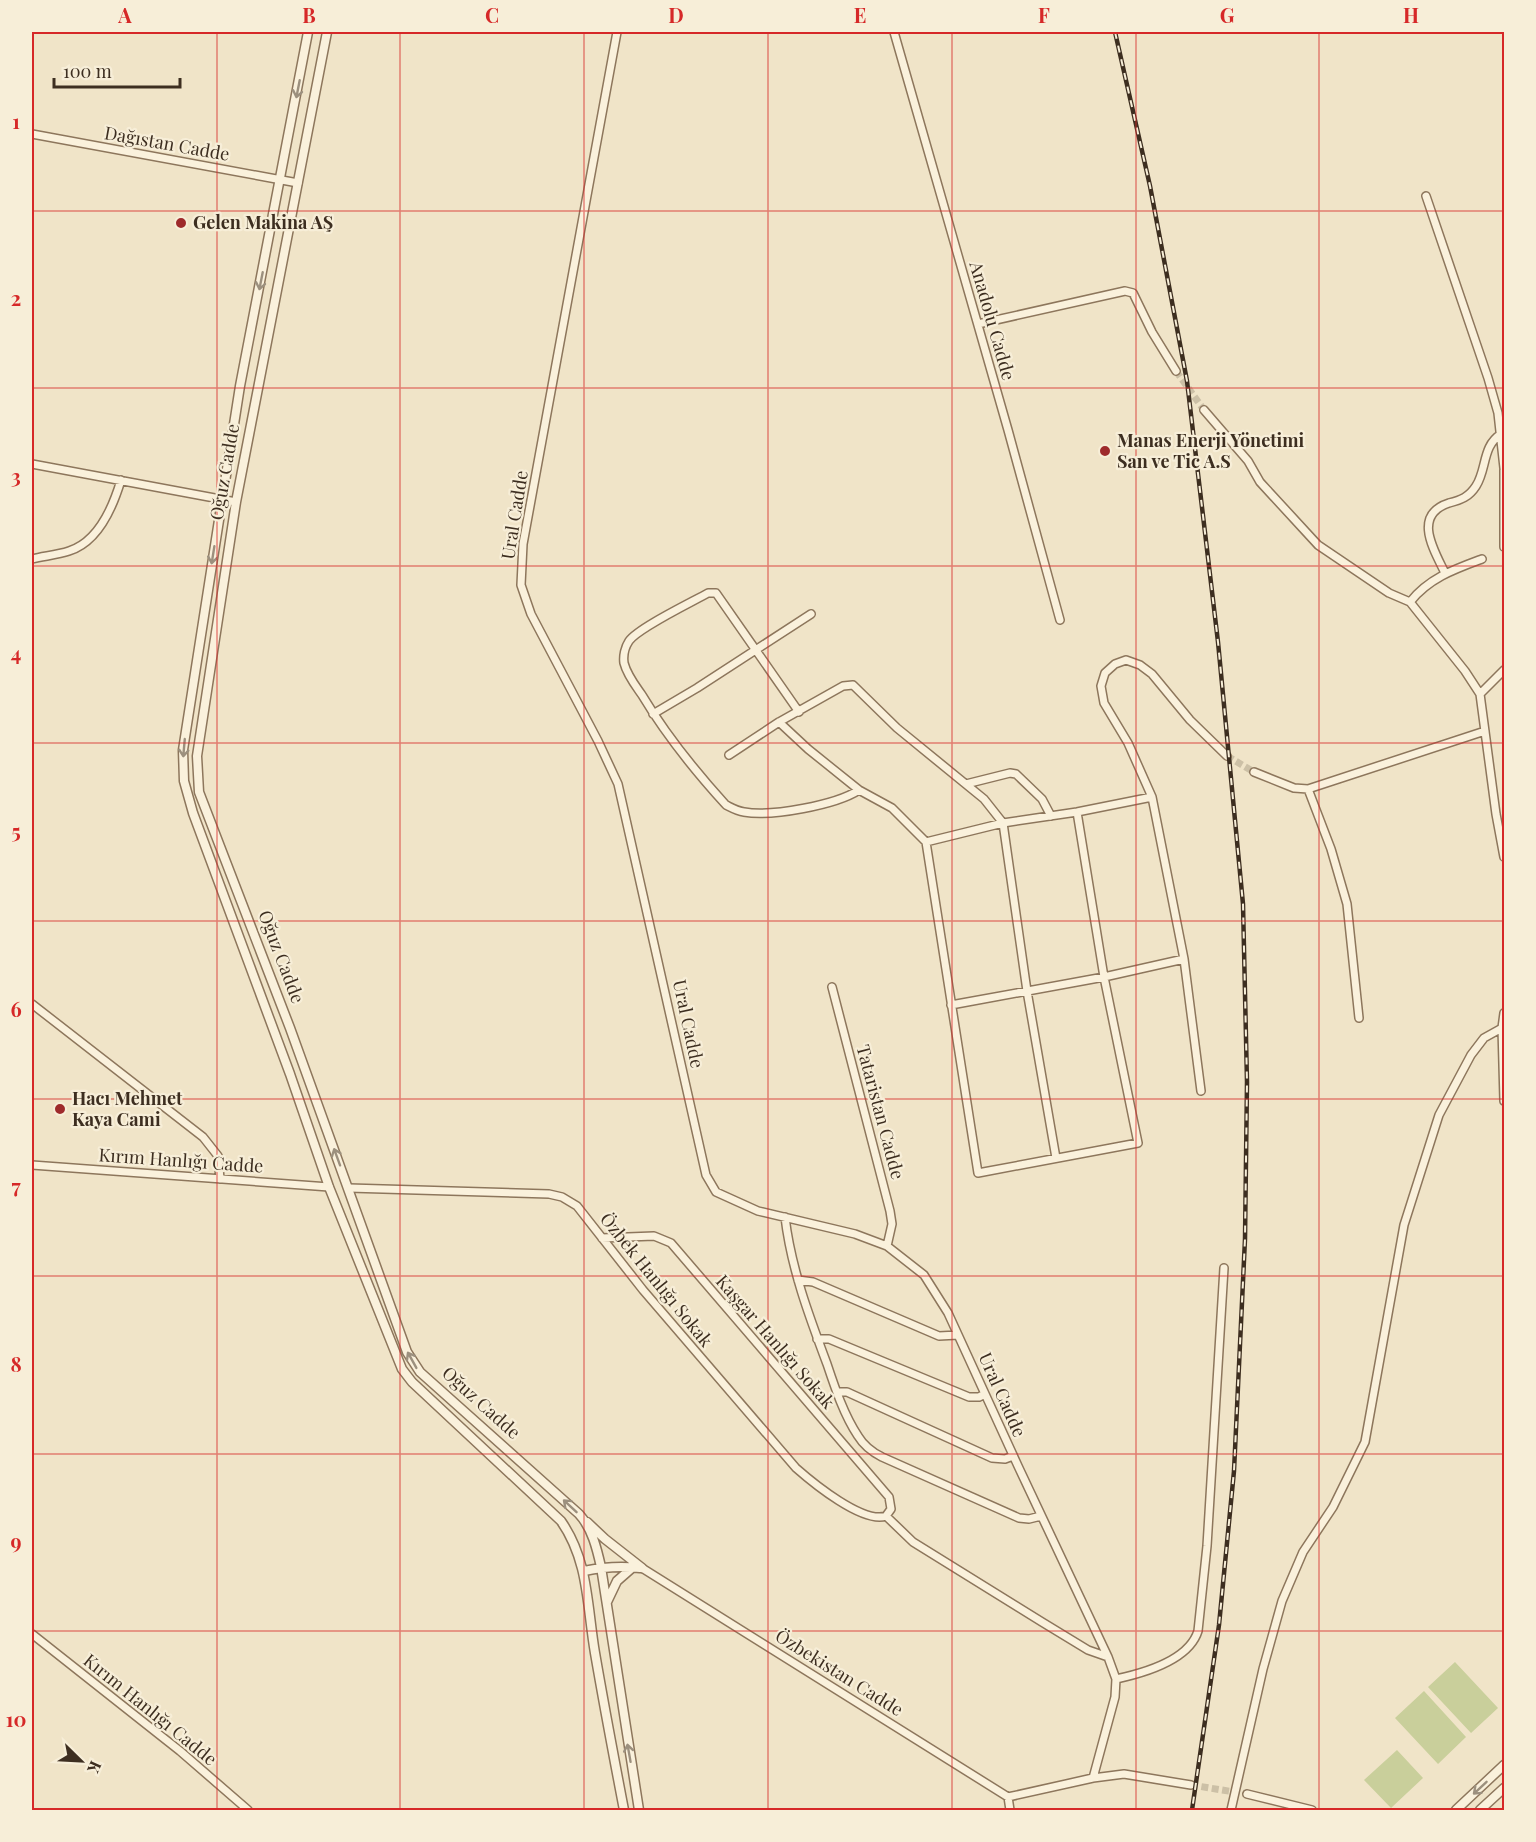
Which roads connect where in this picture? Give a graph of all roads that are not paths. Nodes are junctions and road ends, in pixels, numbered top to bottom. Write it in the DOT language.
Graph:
graph roads {
  1 [pos="308,32"];
  2 [pos="327,32"];
  3 [pos="617,32"];
  4 [pos="894,32"];
  5 [pos="32,134"];
  6 [pos="281,180"];
  7 [pos="298,183"];
  8 [pos="1426,196"];
  9 [pos="978,324"];
  10 [pos="1176,371"];
  11 [pos="1204,410"];
  12 [pos="1502,434"];
  13 [pos="32,464"];
  14 [pos="1504,469"];
  15 [pos="121,480"];
  16 [pos="221,500"];
  17 [pos="236,502"];
  18 [pos="1504,547"];
  19 [pos="32,559"];
  20 [pos="1482,559"];
  21 [pos="1445,573"];
  22 [pos="1410,602"];
  23 [pos="812,614"];
  24 [pos="1060,620"];
  25 [pos="755,651"];
  26 [pos="1504,670"];
  27 [pos="1480,694"];
  28 [pos="799,712"];
  29 [pos="653,714"];
  30 [pos="779,722"];
  31 [pos="1485,731"];
  32 [pos="729,755"];
  33 [pos="1227,756"];
  34 [pos="1254,772"];
  35 [pos="966,784"];
  36 [pos="1308,789"];
  37 [pos="860,790"];
  38 [pos="1152,797"];
  39 [pos="1077,813"];
  40 [pos="1496,814"];
  41 [pos="1051,816"];
  42 [pos="1504,817"];
  43 [pos="1004,823"];
  44 [pos="926,842"];
  45 [pos="1504,857"];
  46 [pos="1184,959"];
  47 [pos="1104,977"];
  48 [pos="832,987"];
  49 [pos="1027,991"];
  50 [pos="32,1004"];
  51 [pos="951,1005"];
  52 [pos="1504,1013"];
  53 [pos="1359,1018"];
  54 [pos="1502,1028"];
  55 [pos="1201,1091"];
  56 [pos="1504,1101"];
  57 [pos="1056,1158"];
  58 [pos="32,1165"];
  59 [pos="220,1179"];
  60 [pos="329,1187"];
  61 [pos="349,1188"];
  62 [pos="785,1217"];
  63 [pos="602,1238"];
  64 [pos="887,1246"];
  65 [pos="1224,1268"];
  66 [pos="798,1280"];
  67 [pos="958,1335"];
  68 [pos="817,1339"];
  69 [pos="838,1392"];
  70 [pos="985,1394"];
  71 [pos="1013,1456"];
  72 [pos="886,1516"];
  73 [pos="1041,1516"];
  74 [pos="585,1520"];
  75 [pos="602,1567"];
  76 [pos="637,1568"];
  77 [pos="584,1571"];
  78 [pos="606,1602"];
  79 [pos="32,1634"];
  80 [pos="1108,1657"];
  81 [pos="1116,1679"];
  82 [pos="1504,1765"];
  83 [pos="1093,1778"];
  84 [pos="1191,1785"];
  85 [pos="1504,1788"];
  86 [pos="1247,1794"];
  87 [pos="1008,1797"];
  88 [pos="248,1810"];
  89 [pos="624,1810"];
  90 [pos="639,1810"];
  91 [pos="1010,1810"];
  92 [pos="1230,1810"];
  93 [pos="1312,1810"];
  94 [pos="1456,1810"];
  95 [pos="1480,1810"];
  1 -- 6 [label="street, Oğuz Cadde, one-way"];
  2 -- 7 [label="street, Oğuz Cadde"];
  3 -- 62 [label="street, Ural Cadde"];
  4 -- 9 [label="street, Anadolu Cadde"];
  5 -- 6 [label="street, Dağıstan Cadde"];
  6 -- 7 [label="street, Dağıstan Cadde"];
  6 -- 16 [label="street, Oğuz Cadde, one-way"];
  7 -- 17 [label="street, Oğuz Cadde"];
  8 -- 12 [label="street"];
  9 -- 10 [label="street"];
  9 -- 24 [label="street, Anadolu Cadde"];
  11 -- 22 [label="street"];
  12 -- 14 [label="street"];
  12 -- 21 [label="street"];
  13 -- 15 [label="street"];
  14 -- 18 [label="street"];
  15 -- 16 [label="street"];
  15 -- 19 [label="street"];
  16 -- 17 [label="street"];
  16 -- 60 [label="street, Oğuz Cadde, one-way"];
  61 -- 17 [label="street, Oğuz Cadde, one-way"];
  20 -- 21 [label="street"];
  21 -- 22 [label="street"];
  22 -- 27 [label="street"];
  23 -- 25 [label="street"];
  25 -- 28 [label="street"];
  25 -- 29 [label="street"];
  25 -- 29 [label="street"];
  26 -- 27 [label="street"];
  27 -- 31 [label="street"];
  28 -- 30 [label="street"];
  28 -- 35 [label="street"];
  29 -- 37 [label="street"];
  30 -- 32 [label="street"];
  30 -- 37 [label="street"];
  31 -- 36 [label="street"];
  31 -- 40 [label="street"];
  33 -- 38 [label="street"];
  34 -- 36 [label="street"];
  35 -- 41 [label="street"];
  35 -- 43 [label="street"];
  36 -- 53 [label="street"];
  37 -- 44 [label="street"];
  38 -- 39 [label="street"];
  38 -- 46 [label="street"];
  39 -- 41 [label="street"];
  39 -- 47 [label="street"];
  40 -- 42 [label="street"];
  40 -- 45 [label="street"];
  41 -- 43 [label="street"];
  43 -- 44 [label="street"];
  43 -- 49 [label="street"];
  44 -- 51 [label="street"];
  46 -- 47 [label="street"];
  46 -- 55 [label="street"];
  47 -- 49 [label="street"];
  47 -- 57 [label="street"];
  48 -- 64 [label="street, Tataristan Cadde"];
  49 -- 51 [label="street"];
  49 -- 57 [label="street"];
  50 -- 59 [label="street"];
  51 -- 57 [label="street"];
  52 -- 54 [label="street"];
  54 -- 56 [label="street"];
  54 -- 92 [label="street"];
  58 -- 59 [label="street, Kırım Hanlığı Cadde"];
  59 -- 60 [label="street, Kırım Hanlığı Cadde"];
  60 -- 61 [label="street"];
  60 -- 77 [label="street, Oğuz Cadde"];
  61 -- 63 [label="street, Özbek Hanlığı Sokak"];
  74 -- 61 [label="street, Oğuz Cadde, one-way"];
  62 -- 64 [label="street, Ural Cadde"];
  62 -- 66 [label="street"];
  63 -- 72 [label="street, Özbek Hanlığı Sokak"];
  63 -- 72 [label="street, Kaşgar Hanlığı Sokak"];
  64 -- 67 [label="street, Ural Cadde"];
  65 -- 81 [label="street"];
  66 -- 67 [label="street"];
  66 -- 68 [label="street"];
  67 -- 70 [label="street, Ural Cadde"];
  68 -- 69 [label="street"];
  68 -- 70 [label="street"];
  69 -- 71 [label="street"];
  69 -- 73 [label="street"];
  70 -- 71 [label="street, Ural Cadde"];
  71 -- 73 [label="street, Ural Cadde"];
  72 -- 80 [label="street"];
  73 -- 80 [label="street, Ural Cadde"];
  74 -- 75 [label="street, Oğuz Cadde"];
  74 -- 76 [label="street"];
  75 -- 76 [label="street"];
  75 -- 77 [label="street"];
  75 -- 78 [label="street, Oğuz Cadde"];
  76 -- 78 [label="street"];
  76 -- 87 [label="street, Özbekistan Cadde"];
  77 -- 89 [label="street, Oğuz Cadde"];
  90 -- 78 [label="street, Oğuz Cadde, one-way"];
  79 -- 88 [label="street, Kırım Hanlığı Cadde"];
  80 -- 81 [label="street, Ural Cadde"];
  81 -- 83 [label="street, Ural Cadde"];
  82 -- 94 [label="street, one-way"];
  83 -- 84 [label="street"];
  83 -- 87 [label="street"];
  85 -- 95 [label="street"];
  86 -- 93 [label="street"];
  87 -- 91 [label="street"];
}
